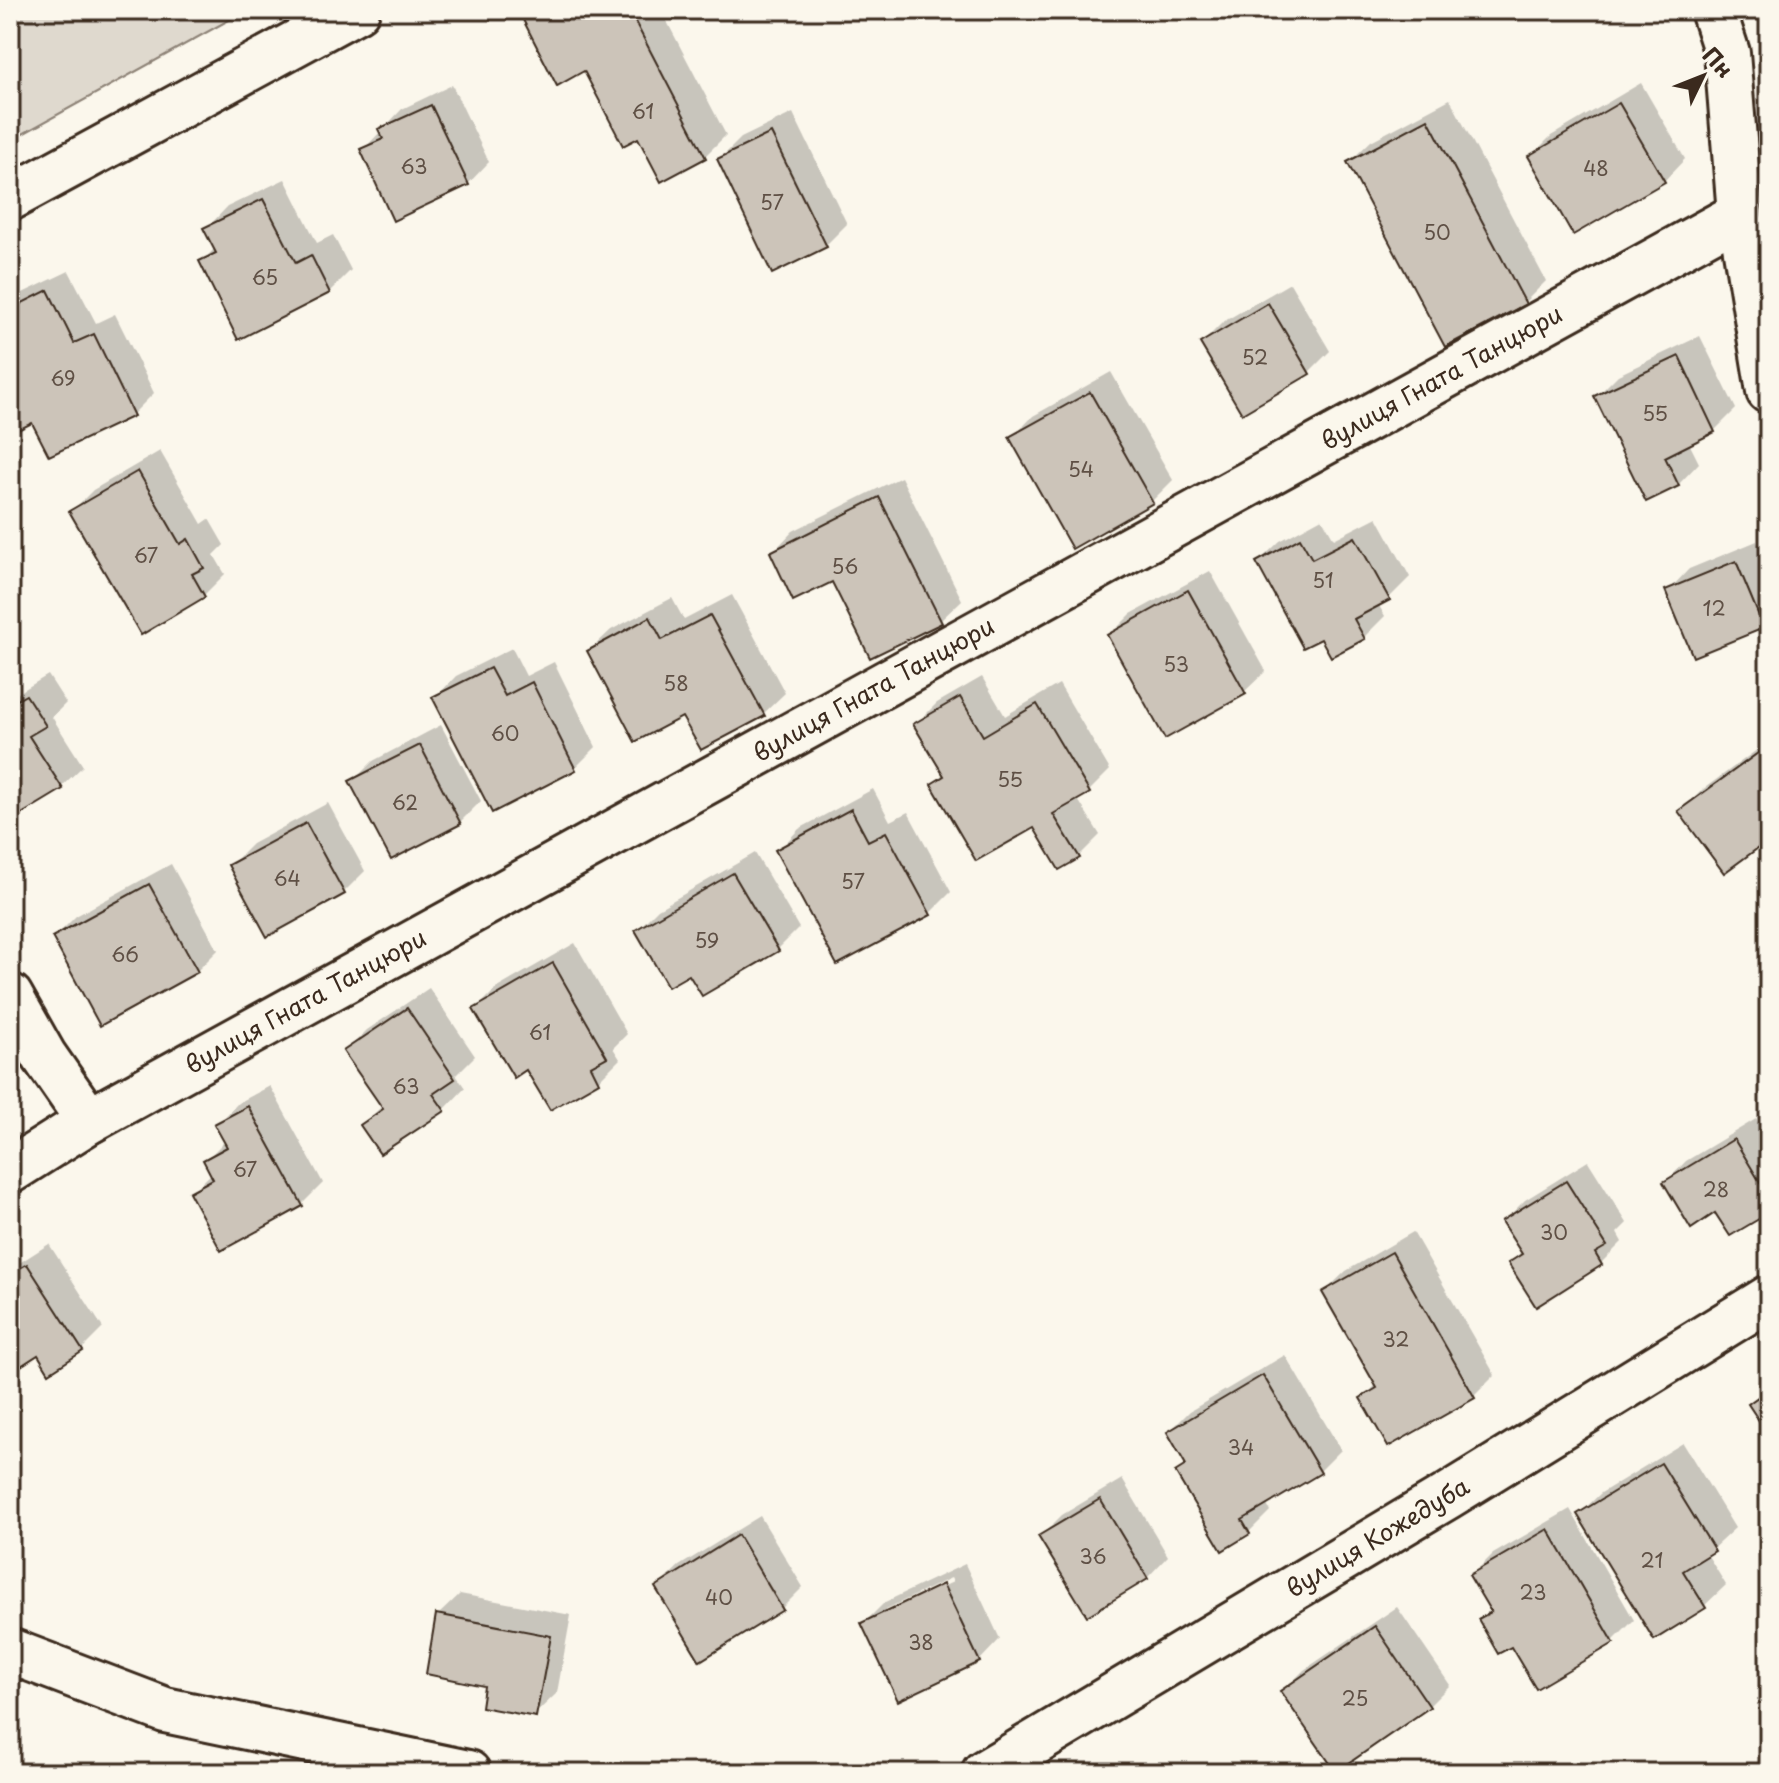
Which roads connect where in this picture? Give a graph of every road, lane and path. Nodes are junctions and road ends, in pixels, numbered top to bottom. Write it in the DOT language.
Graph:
graph roads {
  1 [pos="357,10"];
  2 [pos="1713,10"];
  3 [pos="10,198"];
  4 [pos="1740,214"];
  5 [pos="1769,391"];
  6 [pos="10,996"];
  7 [pos="89,1121"];
  8 [pos="10,1171"];
  9 [pos="1769,1298"];
  10 [pos="10,1651"];
  11 [pos="468,1773"];
  12 [pos="984,1773"];
  1 -- 3 [label="street"];
  2 -- 4 [label="street"];
  4 -- 5 [label="street"];
  4 -- 7 [label="street, вулиця Гната Танцюри"];
  6 -- 7 [label="street"];
  7 -- 8 [label="street, вулиця Гната Танцюри"];
  9 -- 12 [label="street, вулиця Кожедуба"];
  10 -- 11 [label="street"];
}
